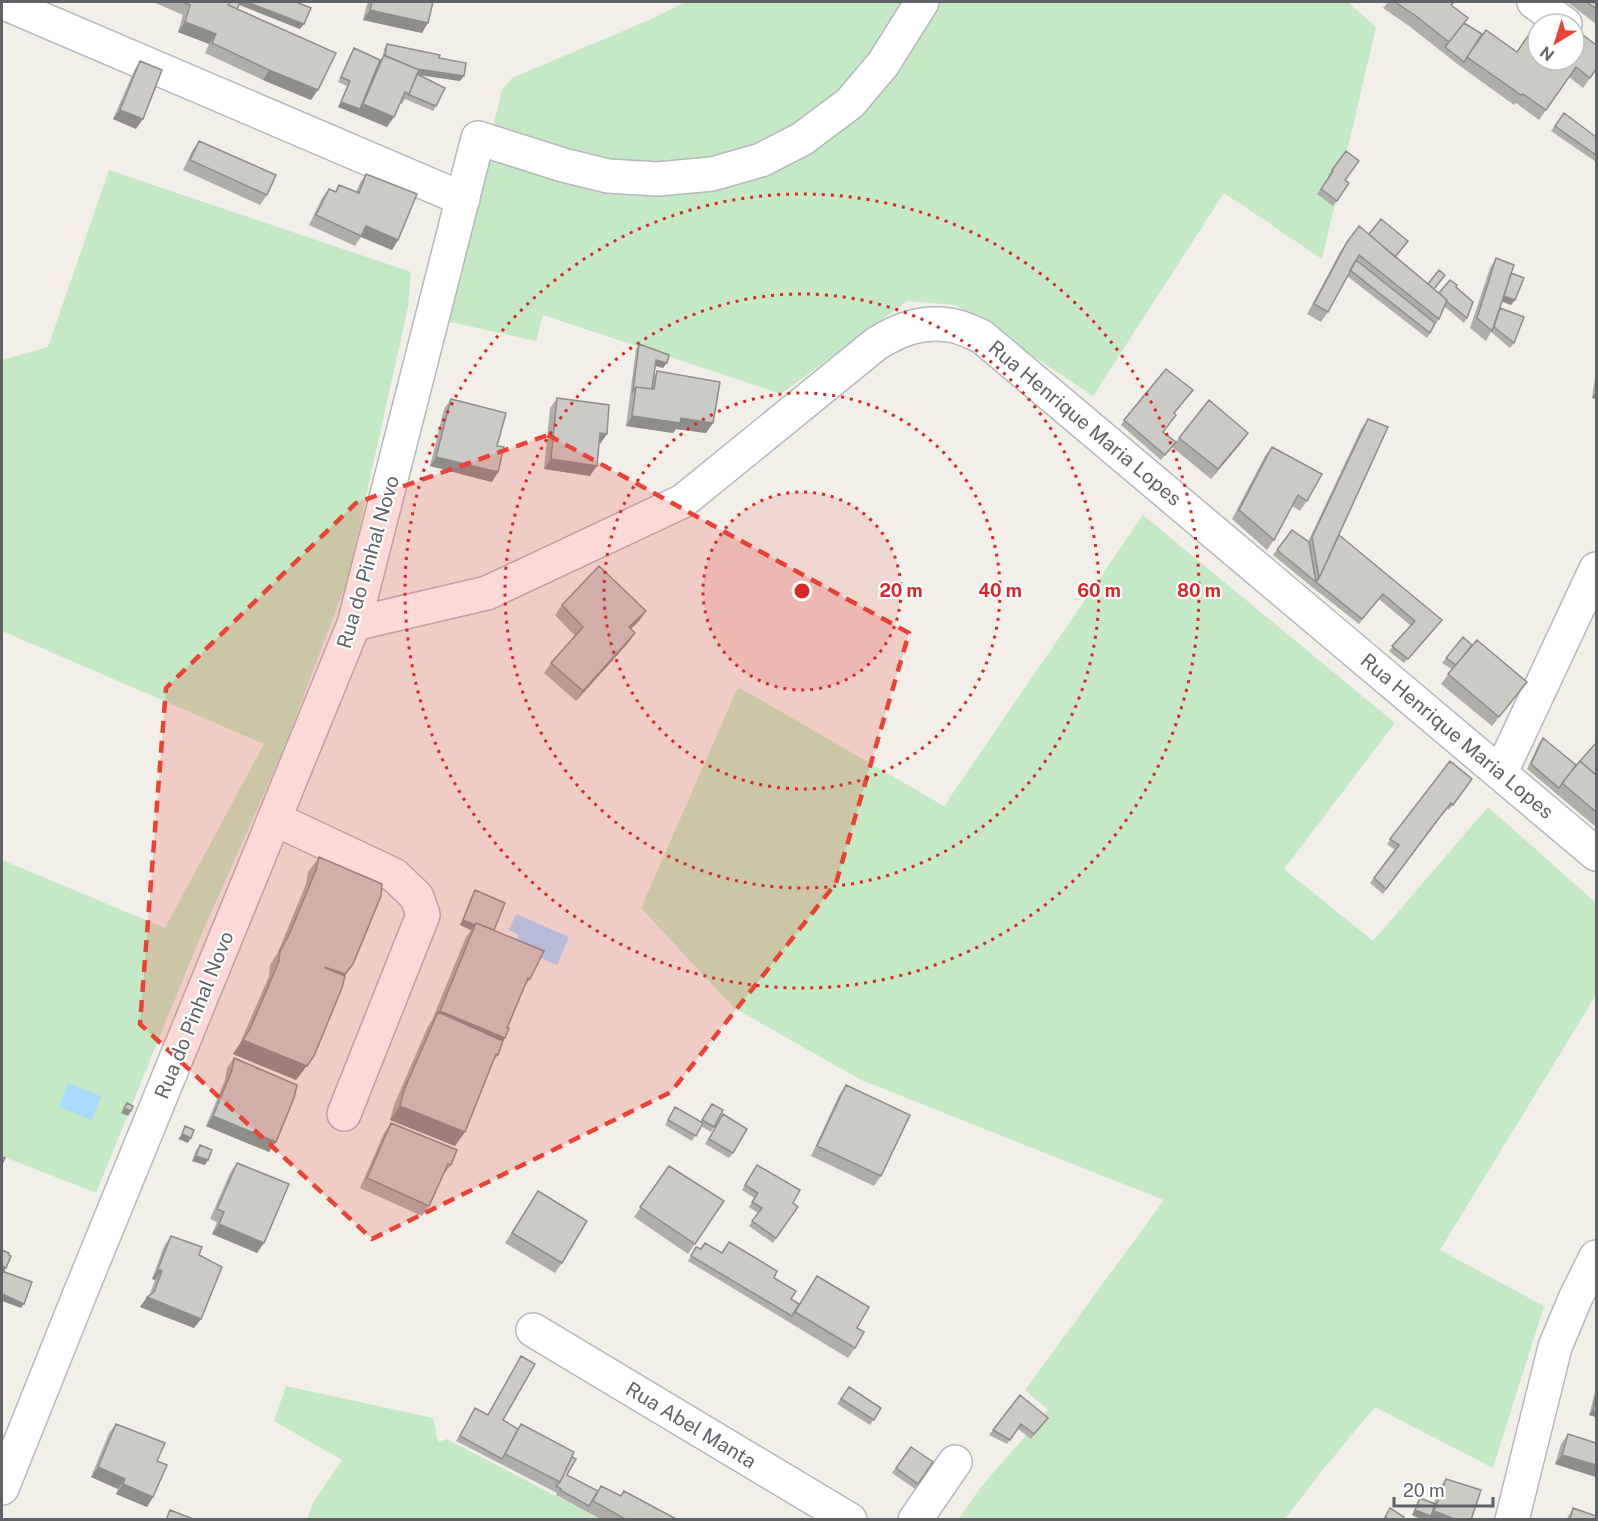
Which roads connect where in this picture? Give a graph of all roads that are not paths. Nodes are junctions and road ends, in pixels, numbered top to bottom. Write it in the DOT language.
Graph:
graph roads {
  1 [pos="2,2"];
  2 [pos="922,2"];
  3 [pos="1534,2"];
  4 [pos="1548,12"];
  5 [pos="463,199"];
  6 [pos="1596,569"];
  7 [pos="354,624"];
  8 [pos="1501,772"];
  9 [pos="275,819"];
  10 [pos="1596,854"];
  11 [pos="344,1114"];
  12 [pos="1596,1257"];
  13 [pos="533,1330"];
  14 [pos="955,1462"];
  15 [pos="2,1488"];
  16 [pos="850,1520"];
  17 [pos="915,1520"];
  18 [pos="1512,1520"];
  1 -- 5 [label="street"];
  2 -- 5 [label="street, Rua do Pinhal Novo"];
  3 -- 4 [label="street"];
  5 -- 7 [label="street, Rua do Pinhal Novo"];
  6 -- 8 [label="street"];
  7 -- 8 [label="street, Rua Henrique Maria Lopes"];
  7 -- 9 [label="street, Rua do Pinhal Novo"];
  8 -- 10 [label="street, Rua Henrique Maria Lopes"];
  9 -- 11 [label="street"];
  9 -- 15 [label="street, Rua do Pinhal Novo"];
  12 -- 18 [label="street"];
  13 -- 16 [label="street, Rua Abel Manta"];
  14 -- 17 [label="street"];
}
